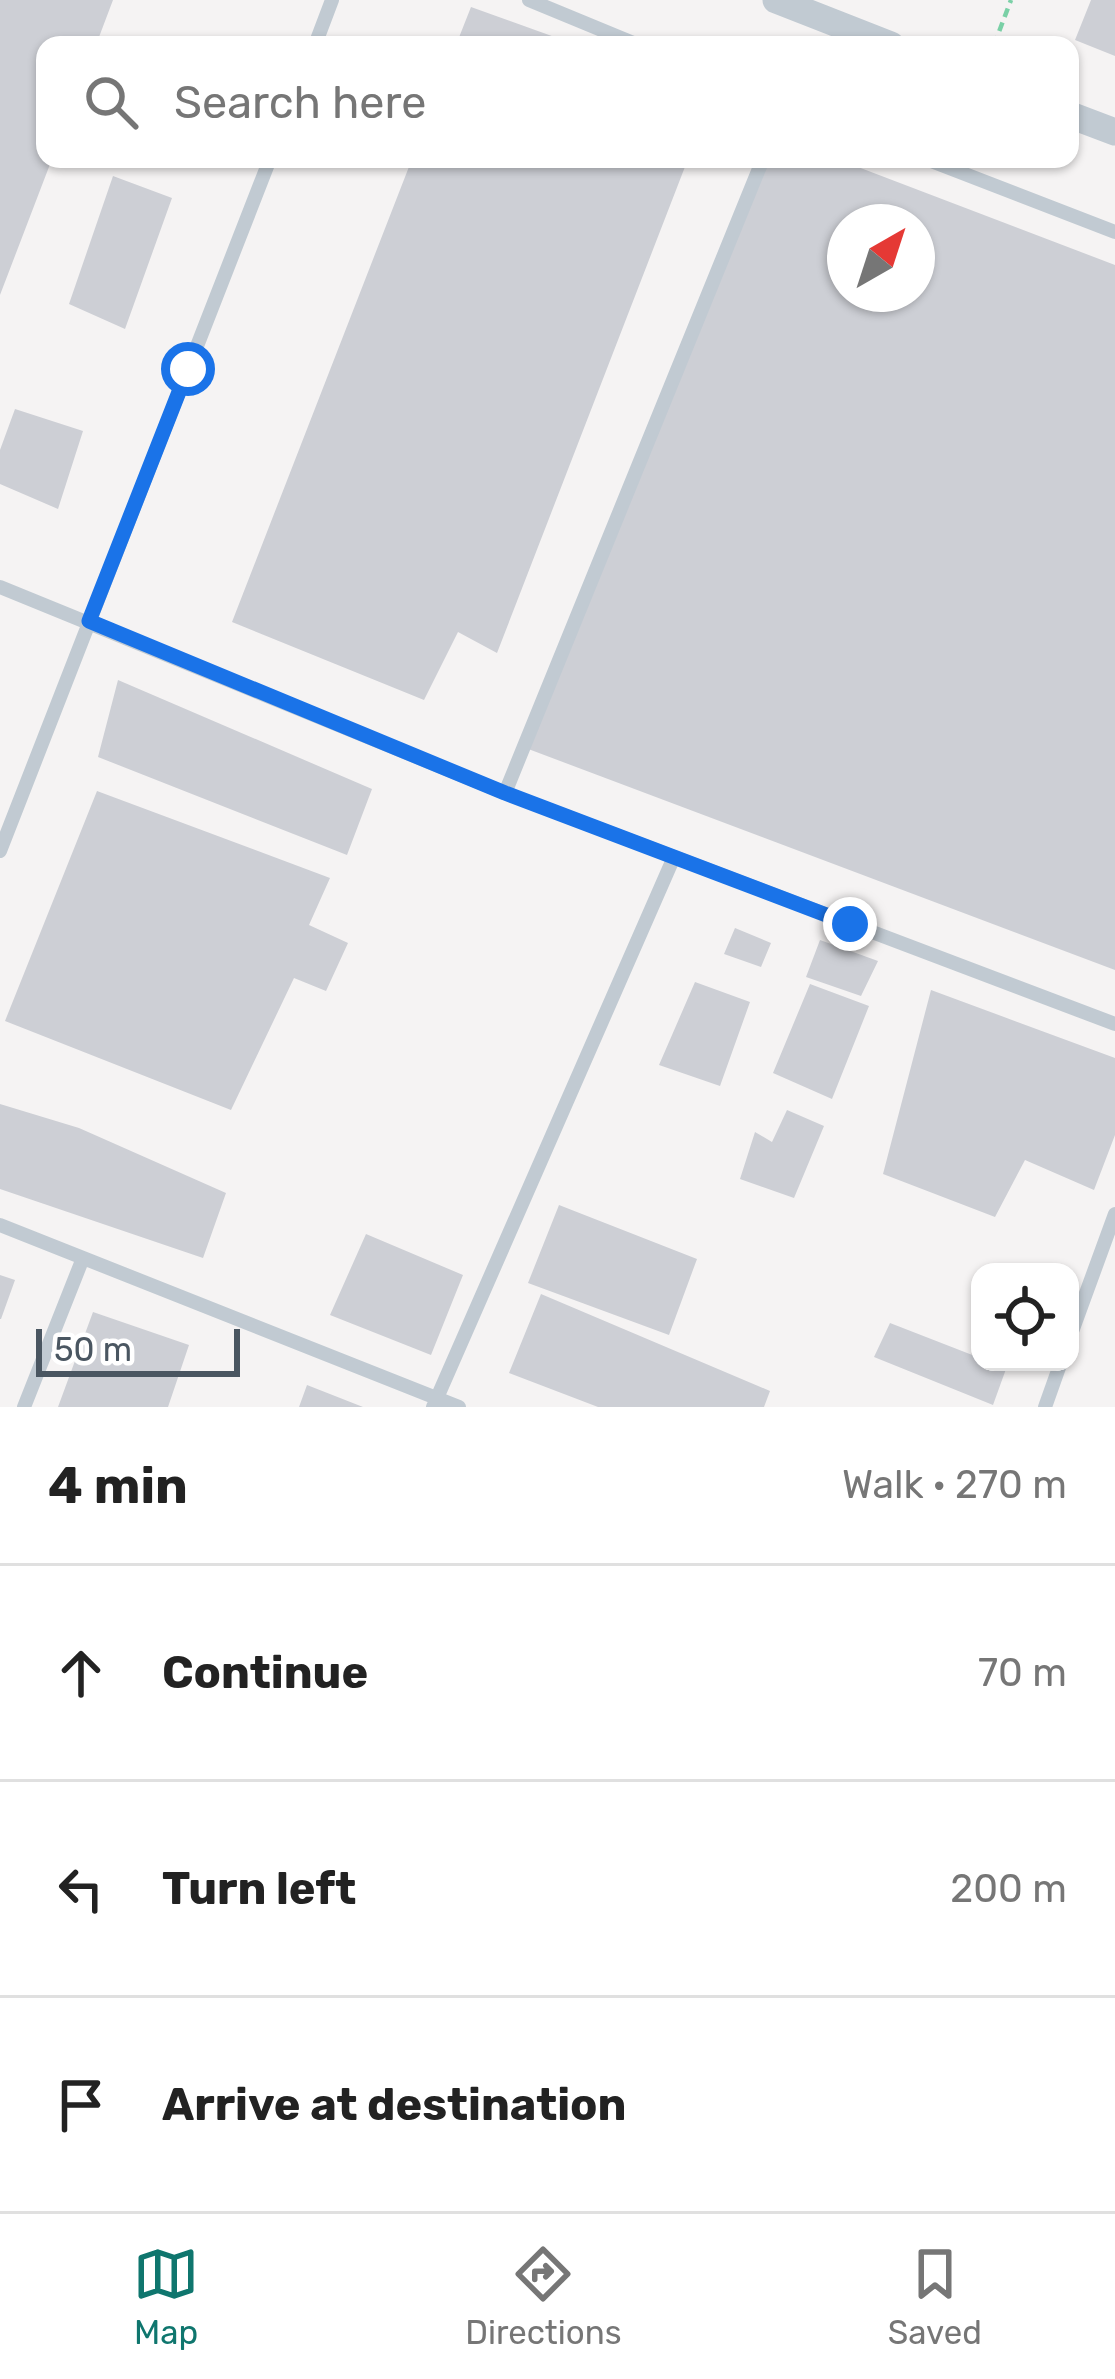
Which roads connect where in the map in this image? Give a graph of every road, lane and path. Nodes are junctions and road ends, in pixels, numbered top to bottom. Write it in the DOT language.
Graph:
graph roads {
  1 [pos="332,0"];
  2 [pos="529,0"];
  3 [pos="776,0"];
  4 [pos="1011,0"];
  5 [pos="318,36"];
  6 [pos="616,36"];
  7 [pos="868,36"];
  8 [pos="997,36"];
  9 [pos="1079,118"];
  10 [pos="1115,132"];
  11 [pos="266,168"];
  12 [pos="759,168"];
  13 [pos="963,168"];
  14 [pos="1115,232"];
  15 [pos="0,587"];
  16 [pos="89,621"];
  17 [pos="505,793"];
  18 [pos="0,851"];
  19 [pos="674,857"];
  20 [pos="1115,1024"];
  21 [pos="1115,1214"];
  22 [pos="0,1225"];
  23 [pos="83,1258"];
  24 [pos="1079,1312"];
  25 [pos="1058,1371"];
  26 [pos="435,1402"];
  27 [pos="24,1407"];
  28 [pos="459,1407"];
  29 [pos="1045,1407"];
  1 -- 5 [label="lane"];
  2 -- 6 [label="lane"];
  3 -- 7 [label="street"];
  4 -- 8 [label="path"];
  9 -- 10 [label="street"];
  11 -- 16 [label="lane"];
  12 -- 17 [label="lane"];
  13 -- 14 [label="lane"];
  15 -- 16 [label="lane"];
  16 -- 17 [label="lane"];
  16 -- 18 [label="lane"];
  17 -- 19 [label="lane"];
  19 -- 20 [label="lane"];
  19 -- 26 [label="lane"];
  21 -- 24 [label="lane"];
  22 -- 23 [label="lane"];
  23 -- 26 [label="lane"];
  23 -- 27 [label="lane"];
  25 -- 29 [label="lane"];
  26 -- 28 [label="lane"];
}
